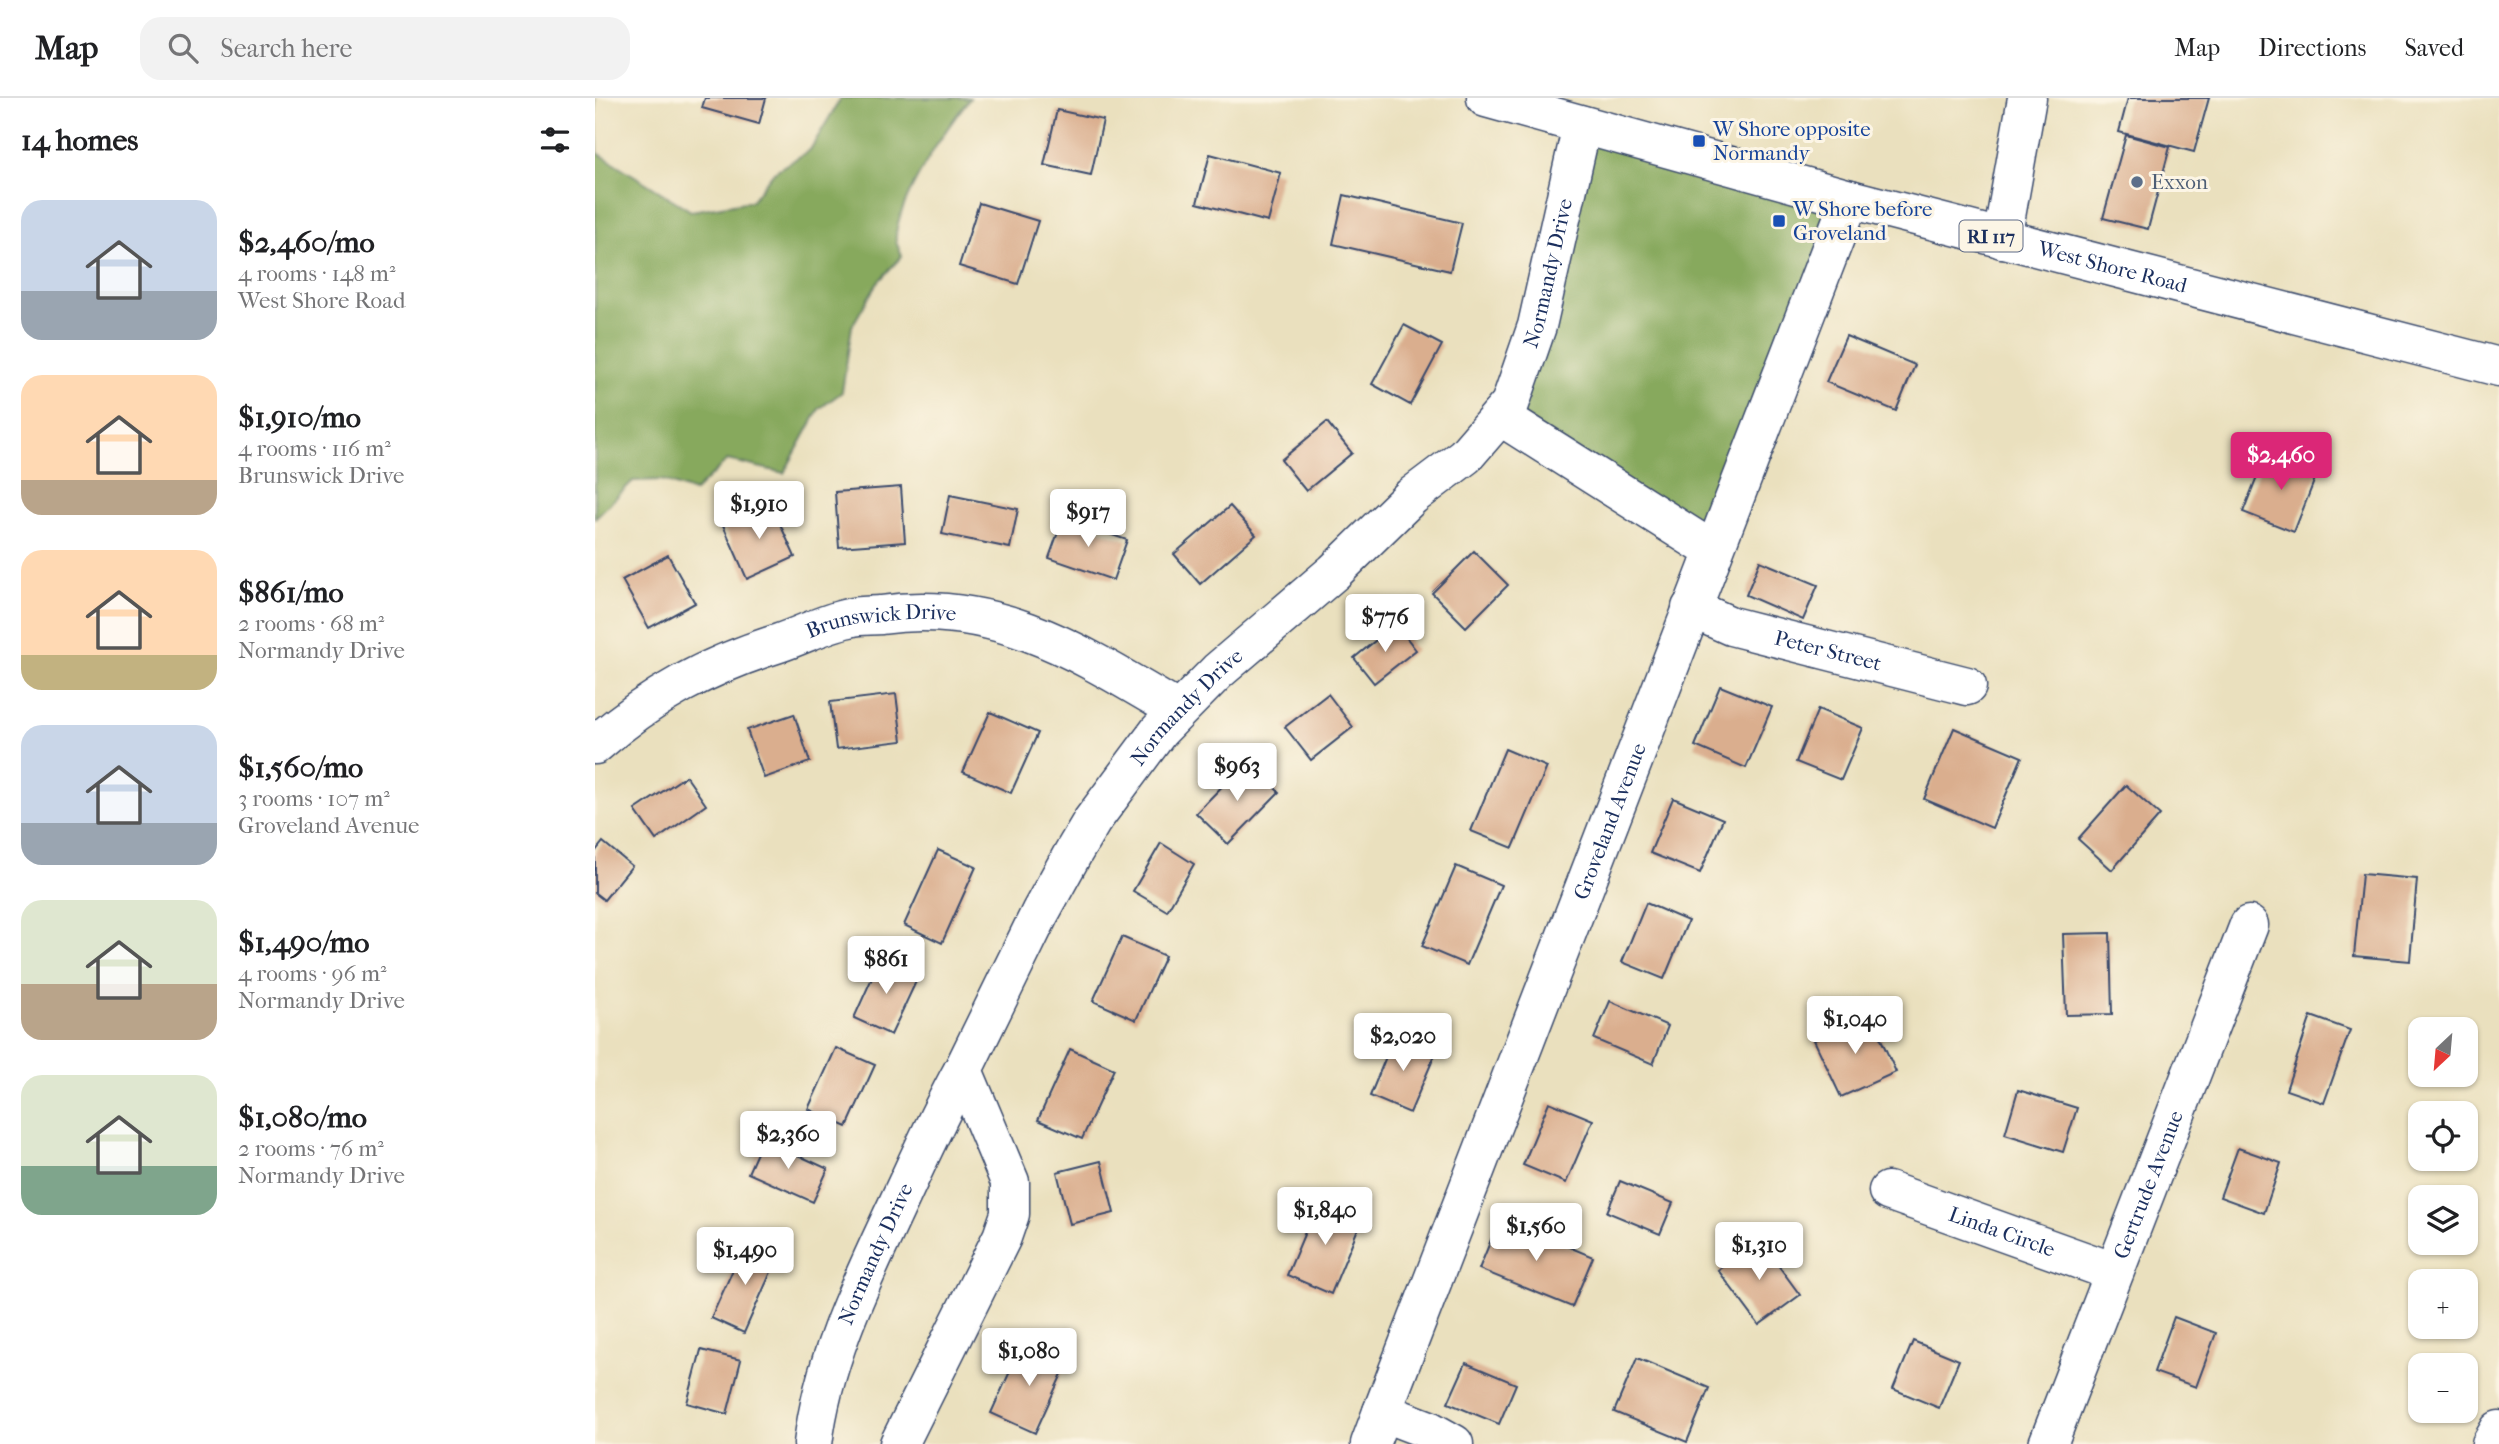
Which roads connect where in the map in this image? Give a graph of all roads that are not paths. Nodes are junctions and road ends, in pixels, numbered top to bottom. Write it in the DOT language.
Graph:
graph roads {
  1 [pos="1486,98"];
  2 [pos="2027,98"];
  3 [pos="1582,125"];
  4 [pos="1850,199"];
  5 [pos="2002,239"];
  6 [pos="2499,367"];
  7 [pos="1500,416"];
  8 [pos="1712,550"];
  9 [pos="1691,608"];
  10 [pos="1967,685"];
  11 [pos="1177,710"];
  12 [pos="595,745"];
  13 [pos="2249,925"];
  14 [pos="963,1070"];
  15 [pos="1888,1191"];
  16 [pos="2114,1272"];
  17 [pos="1376,1428"];
  18 [pos="2499,1430"];
  19 [pos="813,1444"];
  20 [pos="899,1444"];
  21 [pos="1454,1444"];
  22 [pos="2048,1444"];
  23 [pos="2491,1444"];
  1 -- 3 [label="street, West Shore Road / RI 117"];
  2 -- 5 [label="street"];
  3 -- 4 [label="street, West Shore Road / RI 117"];
  3 -- 7 [label="street, Normandy Drive"];
  4 -- 5 [label="street, West Shore Road / RI 117"];
  4 -- 8 [label="street, Groveland Avenue"];
  5 -- 6 [label="street, West Shore Road / RI 117"];
  7 -- 8 [label="street"];
  7 -- 11 [label="street, Normandy Drive"];
  8 -- 9 [label="street, Groveland Avenue"];
  9 -- 10 [label="street, Peter Street"];
  9 -- 17 [label="street, Groveland Avenue"];
  11 -- 12 [label="street, Brunswick Drive"];
  11 -- 14 [label="street, Normandy Drive"];
  13 -- 16 [label="street, Gertrude Avenue"];
  14 -- 19 [label="street, Normandy Drive"];
  14 -- 20 [label="street"];
  15 -- 16 [label="street, Linda Circle"];
  16 -- 22 [label="street, Gertrude Avenue"];
  17 -- 21 [label="street"];
  18 -- 23 [label="street"];
}
